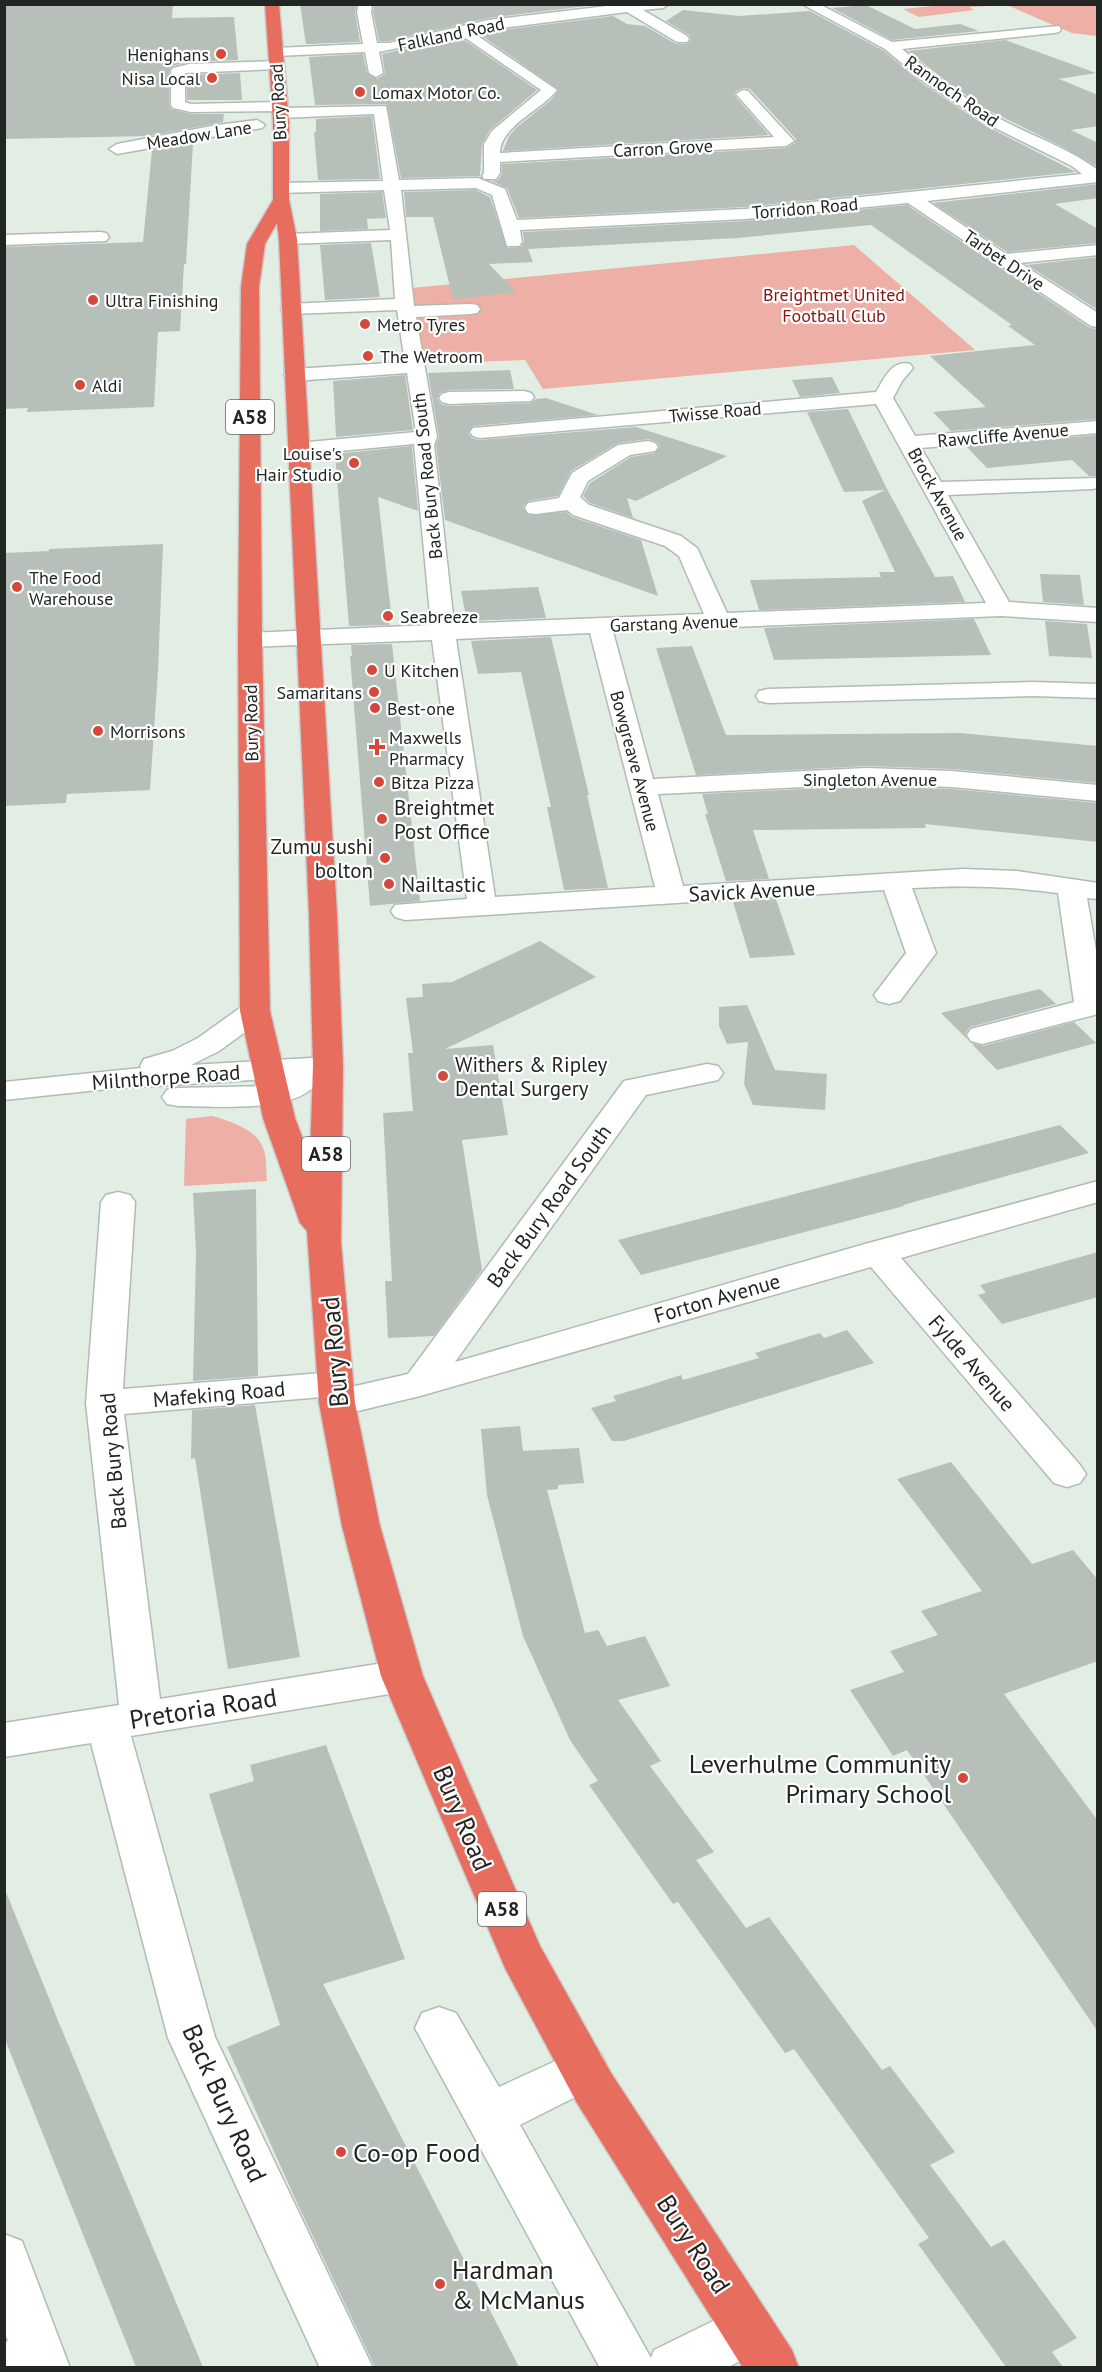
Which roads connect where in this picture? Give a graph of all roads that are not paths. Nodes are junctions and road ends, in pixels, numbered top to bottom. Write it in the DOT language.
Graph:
graph roads {
  1 [pos="272,4"];
  2 [pos="366,4"];
  3 [pos="663,4"];
  4 [pos="808,4"];
  5 [pos="629,8"];
  6 [pos="1054,28"];
  7 [pos="459,32"];
  8 [pos="682,39"];
  9 [pos="891,46"];
  10 [pos="370,49"];
  11 [pos="276,59"];
  12 [pos="376,73"];
  13 [pos="744,102"];
  14 [pos="280,114"];
  15 [pos="117,149"];
  16 [pos="491,158"];
  17 [pos="1097,177"];
  18 [pos="478,183"];
  19 [pos="392,185"];
  20 [pos="281,194"];
  21 [pos="911,198"];
  22 [pos="399,235"];
  23 [pos="100,237"];
  24 [pos="288,239"];
  25 [pos="4,240"];
  26 [pos="1098,250"];
  27 [pos="1004,259"];
  28 [pos="405,308"];
  29 [pos="290,309"];
  30 [pos="471,309"];
  31 [pos="1098,322"];
  32 [pos="415,367"];
  33 [pos="520,374"];
  34 [pos="890,374"];
  35 [pos="294,375"];
  36 [pos="524,397"];
  37 [pos="450,398"];
  38 [pos="883,398"];
  39 [pos="546,426"];
  40 [pos="1098,427"];
  41 [pos="480,432"];
  42 [pos="427,437"];
  43 [pos="909,443"];
  44 [pos="648,447"];
  45 [pos="298,448"];
  46 [pos="936,489"];
  47 [pos="1082,489"];
  48 [pos="571,503"];
  49 [pos="536,508"];
  50 [pos="1001,609"];
  51 [pos="1098,615"];
  52 [pos="719,621"];
  53 [pos="600,626"];
  54 [pos="443,632"];
  55 [pos="309,638"];
  56 [pos="250,640"];
  57 [pos="1098,691"];
  58 [pos="769,698"];
  59 [pos="642,787"];
  60 [pos="1098,793"];
  61 [pos="895,882"];
  62 [pos="1084,888"];
  63 [pos="671,896"];
  64 [pos="482,907"];
  65 [pos="405,911"];
  66 [pos="889,995"];
  67 [pos="255,1011"];
  68 [pos="982,1035"];
  69 [pos="328,1069"];
  70 [pos="707,1073"];
  71 [pos="271,1083"];
  72 [pos="11,1091"];
  73 [pos="1098,1191"];
  74 [pos="118,1202"];
  75 [pos="324,1242"];
  76 [pos="877,1252"];
  77 [pos="420,1384"];
  78 [pos="336,1394"];
  79 [pos="104,1403"];
  80 [pos="1067,1474"];
  81 [pos="402,1676"];
  82 [pos="124,1721"];
  83 [pos="4,1740"];
  84 [pos="439,2028"];
  85 [pos="584,2069"];
  86 [pos="489,2116"];
  87 [pos="4,2258"];
  88 [pos="761,2348"];
  89 [pos="31,2363"];
  90 [pos="347,2367"];
  91 [pos="630,2367"];
  92 [pos="673,2367"];
  1 -- 11 [label="highway, Bury Road / A58"];
  2 -- 10 [label="street"];
  3 -- 5 [label="street, Falkland Road"];
  4 -- 9 [label="street, Rannoch Road"];
  5 -- 7 [label="street, Falkland Road"];
  5 -- 8 [label="street"];
  6 -- 9 [label="street"];
  7 -- 10 [label="street, Falkland Road"];
  7 -- 16 [label="street"];
  9 -- 17 [label="street, Rannoch Road"];
  10 -- 11 [label="street, Falkland Road"];
  10 -- 12 [label="street"];
  11 -- 14 [label="highway, Bury Road / A58"];
  11 -- 14 [label="street, Falkland Road"];
  13 -- 16 [label="street, Carron Grove"];
  14 -- 15 [label="street, Meadow Lane"];
  14 -- 19 [label="street, Back Bury Road South"];
  14 -- 20 [label="highway, Bury Road / A58"];
  16 -- 18 [label="street"];
  17 -- 21 [label="street, Torridon Road"];
  18 -- 19 [label="street"];
  18 -- 21 [label="street, Torridon Road"];
  19 -- 20 [label="street"];
  19 -- 22 [label="street, Back Bury Road South"];
  20 -- 24 [label="highway, Bury Road / A58"];
  20 -- 56 [label="highway, Bury Road / A58"];
  21 -- 27 [label="street, Tarbet Drive"];
  22 -- 24 [label="street"];
  22 -- 28 [label="street, Back Bury Road South"];
  23 -- 25 [label="street"];
  24 -- 29 [label="highway, Bury Road / A58"];
  26 -- 27 [label="street"];
  27 -- 31 [label="street, Tarbet Drive"];
  28 -- 29 [label="street"];
  28 -- 30 [label="street"];
  28 -- 32 [label="street, Back Bury Road South"];
  29 -- 35 [label="highway, Bury Road / A58"];
  32 -- 35 [label="street"];
  32 -- 42 [label="street, Back Bury Road South"];
  33 -- 36 [label="street"];
  34 -- 38 [label="street"];
  35 -- 45 [label="highway, Bury Road / A58"];
  36 -- 37 [label="street"];
  36 -- 39 [label="street"];
  38 -- 39 [label="street, Twisse Road"];
  38 -- 43 [label="street, Brock Avenue"];
  39 -- 41 [label="street, Twisse Road"];
  40 -- 43 [label="street, Rawcliffe Avenue"];
  42 -- 45 [label="street"];
  42 -- 54 [label="street, Back Bury Road South"];
  43 -- 46 [label="street, Brock Avenue"];
  44 -- 48 [label="street"];
  45 -- 55 [label="highway, Bury Road / A58"];
  46 -- 47 [label="street"];
  46 -- 50 [label="street, Brock Avenue"];
  48 -- 49 [label="street"];
  48 -- 52 [label="street"];
  50 -- 51 [label="street, Garstang Avenue"];
  50 -- 52 [label="street, Garstang Avenue"];
  52 -- 53 [label="street, Garstang Avenue"];
  53 -- 54 [label="street, Garstang Avenue"];
  53 -- 59 [label="street, Bowgreave Avenue"];
  54 -- 55 [label="street, Garstang Avenue"];
  54 -- 64 [label="street, Back Bury Road South"];
  55 -- 56 [label="street, Garstang Avenue"];
  55 -- 69 [label="highway, Bury Road / A58"];
  56 -- 67 [label="highway, Bury Road / A58"];
  57 -- 58 [label="street"];
  59 -- 60 [label="street, Singleton Avenue"];
  59 -- 63 [label="street, Bowgreave Avenue"];
  61 -- 62 [label="street, Savick Avenue"];
  61 -- 63 [label="street, Savick Avenue"];
  61 -- 66 [label="street"];
  62 -- 68 [label="street"];
  63 -- 64 [label="street, Savick Avenue"];
  64 -- 65 [label="street, Savick Avenue"];
  67 -- 71 [label="highway, Bury Road / A58"];
  67 -- 72 [label="street"];
  69 -- 71 [label="street"];
  69 -- 75 [label="highway, Bury Road / A58"];
  70 -- 77 [label="street, Back Bury Road South"];
  71 -- 72 [label="street"];
  71 -- 75 [label="highway, Bury Road / A58"];
  73 -- 76 [label="street, Forton Avenue"];
  74 -- 79 [label="street, Back Bury Road"];
  75 -- 78 [label="highway, Bury Road / A58"];
  76 -- 77 [label="street, Forton Avenue"];
  76 -- 80 [label="street, Fylde Avenue"];
  77 -- 78 [label="street, Forton Avenue"];
  78 -- 79 [label="street, Mafeking Road"];
  78 -- 81 [label="highway, Bury Road / A58"];
  79 -- 82 [label="street, Back Bury Road"];
  81 -- 82 [label="street, Pretoria Road"];
  81 -- 85 [label="highway, Bury Road / A58"];
  82 -- 83 [label="street, Pretoria Road"];
  82 -- 90 [label="street, Back Bury Road"];
  84 -- 86 [label="street"];
  85 -- 86 [label="street"];
  85 -- 88 [label="highway, Bury Road / A58"];
  86 -- 91 [label="street"];
  87 -- 89 [label="street"];
  88 -- 92 [label="street"];
}
